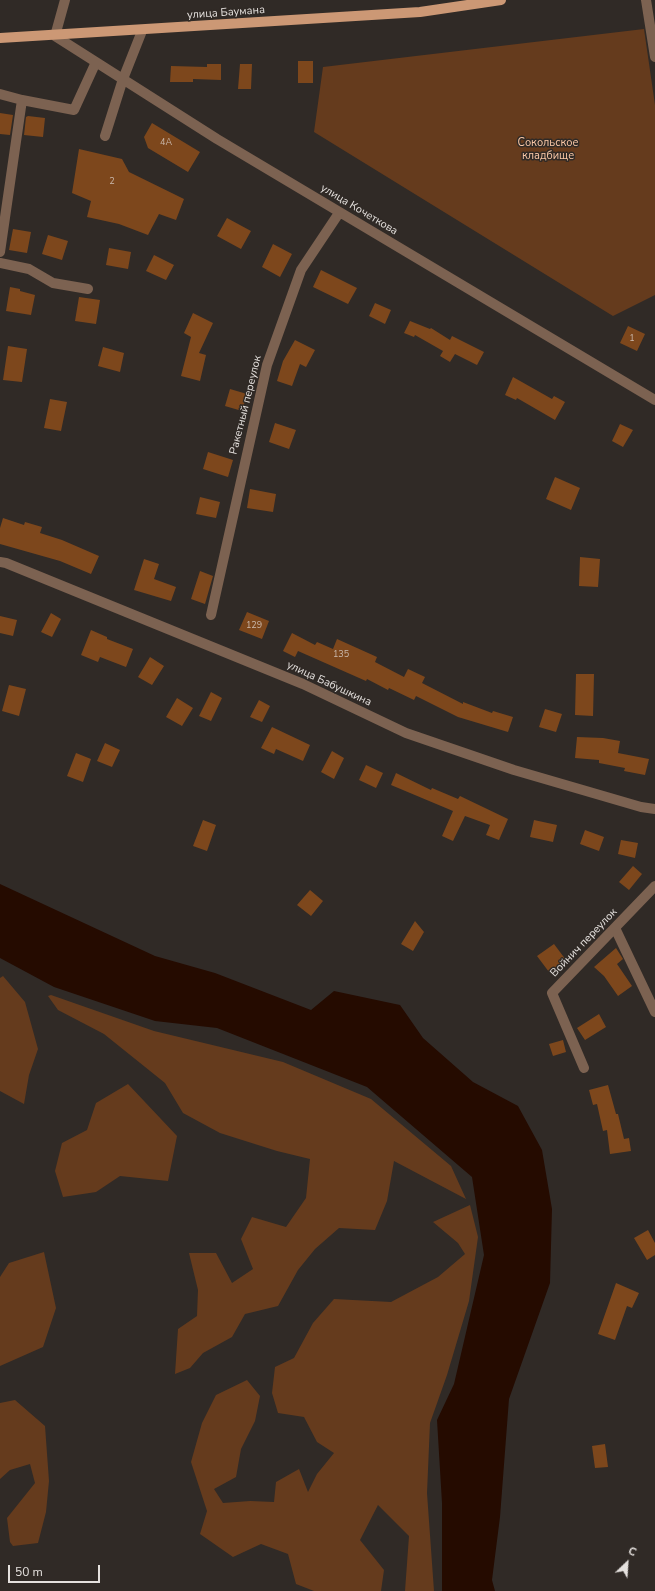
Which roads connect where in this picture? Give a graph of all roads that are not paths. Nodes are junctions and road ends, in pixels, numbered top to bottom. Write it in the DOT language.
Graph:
graph roads {
  1 [pos="65,0"];
  2 [pos="501,0"];
  3 [pos="646,0"];
  4 [pos="142,31"];
  5 [pos="55,36"];
  6 [pos="1,41"];
  7 [pos="655,57"];
  8 [pos="96,62"];
  9 [pos="123,79"];
  10 [pos="0,94"];
  11 [pos="22,100"];
  12 [pos="105,136"];
  13 [pos="339,213"];
  14 [pos="0,252"];
  15 [pos="0,263"];
  16 [pos="88,289"];
  17 [pos="655,400"];
  18 [pos="0,562"];
  19 [pos="210,615"];
  20 [pos="655,809"];
  21 [pos="655,886"];
  22 [pos="615,928"];
  23 [pos="655,1012"];
  24 [pos="584,1068"];
  1 -- 5 [label="street"];
  2 -- 4 [label="main road, улица Баумана"];
  3 -- 7 [label="street"];
  4 -- 5 [label="main road, улица Баумана"];
  4 -- 9 [label="street"];
  5 -- 6 [label="main road, улица Баумана"];
  5 -- 8 [label="street, улица Кочеткова"];
  8 -- 9 [label="street, улица Кочеткова"];
  8 -- 11 [label="street"];
  9 -- 12 [label="street"];
  9 -- 13 [label="street, улица Кочеткова"];
  10 -- 11 [label="street"];
  11 -- 14 [label="street"];
  13 -- 17 [label="street, улица Кочеткова"];
  13 -- 19 [label="street, Ракетный переулок"];
  15 -- 16 [label="street"];
  18 -- 20 [label="street, улица Бабушкина"];
  21 -- 22 [label="street, Войнич переулок"];
  22 -- 23 [label="street"];
  22 -- 24 [label="street, Войнич переулок"];
}
